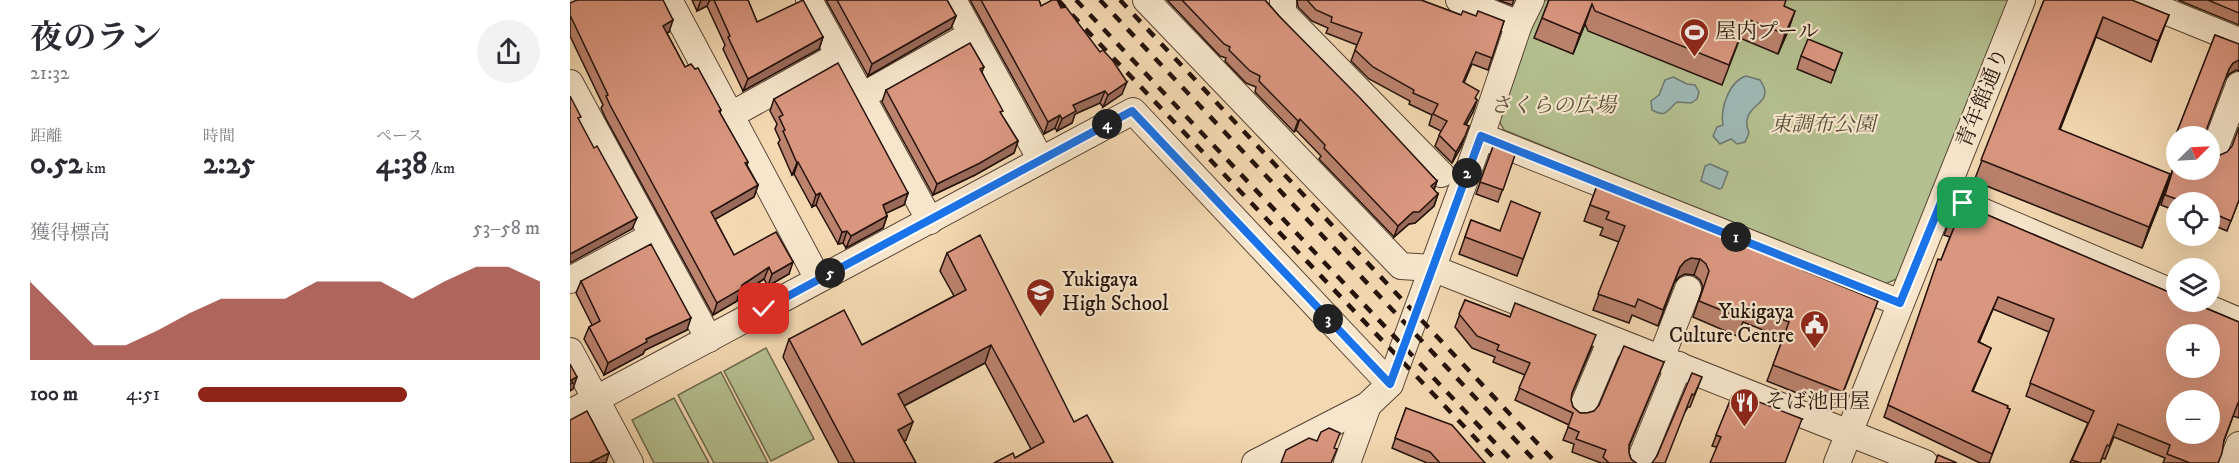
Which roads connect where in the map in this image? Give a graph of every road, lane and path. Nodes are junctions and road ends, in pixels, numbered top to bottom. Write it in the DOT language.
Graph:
graph roads {
  1 [pos="669,0"];
  2 [pos="809,0"];
  3 [pos="954,0"];
  4 [pos="1146,0"];
  5 [pos="1283,0"];
  6 [pos="1459,0"];
  7 [pos="1531,0"];
  8 [pos="2022,0"];
  9 [pos="2138,0"];
  10 [pos="1519,24"];
  11 [pos="972,34"];
  12 [pos="2239,41"];
  13 [pos="839,55"];
  14 [pos="570,83"];
  15 [pos="2239,85"];
  16 [pos="862,96"];
  17 [pos="731,115"];
  18 [pos="2220,135"];
  19 [pos="1481,136"];
  20 [pos="1041,160"];
  21 [pos="1441,174"];
  22 [pos="1944,195"];
  23 [pos="930,221"];
  24 [pos="652,236"];
  25 [pos="1432,268"];
  26 [pos="818,279"];
  27 [pos="570,280"];
  28 [pos="1688,290"];
  29 [pos="2166,290"];
  30 [pos="1900,303"];
  31 [pos="2217,312"];
  32 [pos="2239,321"];
  33 [pos="709,339"];
  34 [pos="1611,340"];
  35 [pos="570,351"];
  36 [pos="1670,362"];
  37 [pos="1390,384"];
  38 [pos="596,400"];
  39 [pos="1368,405"];
  40 [pos="1581,411"];
  41 [pos="570,413"];
  42 [pos="1849,433"];
  43 [pos="2239,444"];
  44 [pos="630,463"];
  45 [pos="1255,463"];
  46 [pos="1347,463"];
  47 [pos="1639,463"];
  48 [pos="1837,463"];
  49 [pos="1925,463"];
  50 [pos="2232,463"];
  1 -- 17 [label="street"];
  2 -- 13 [label="street"];
  3 -- 11 [label="street"];
  4 -- 25 [label="street"];
  5 -- 21 [label="street"];
  6 -- 10 [label="street"];
  7 -- 10 [label="street"];
  8 -- 22 [label="street, 青年館通り"];
  9 -- 12 [label="street"];
  10 -- 19 [label="street"];
  11 -- 16 [label="street"];
  11 -- 20 [label="street"];
  13 -- 16 [label="street"];
  13 -- 17 [label="street"];
  14 -- 24 [label="street"];
  15 -- 18 [label="street"];
  16 -- 23 [label="street"];
  17 -- 26 [label="street"];
  19 -- 25 [label="street"];
  19 -- 30 [label="street"];
  20 -- 23 [label="street"];
  20 -- 37 [label="street"];
  22 -- 29 [label="street"];
  22 -- 30 [label="street, 青年館通り"];
  23 -- 26 [label="street"];
  24 -- 27 [label="street"];
  24 -- 33 [label="street"];
  25 -- 34 [label="street"];
  25 -- 37 [label="street"];
  26 -- 33 [label="street"];
  28 -- 36 [label="street"];
  30 -- 42 [label="street, 青年館通り"];
  31 -- 32 [label="street"];
  33 -- 38 [label="street"];
  34 -- 36 [label="street"];
  34 -- 40 [label="street"];
  35 -- 38 [label="street"];
  36 -- 42 [label="street"];
  36 -- 47 [label="street"];
  37 -- 39 [label="street"];
  38 -- 41 [label="street"];
  38 -- 44 [label="street"];
  39 -- 45 [label="street"];
  39 -- 46 [label="street"];
  42 -- 48 [label="street, 青年館通り"];
  42 -- 49 [label="street"];
  43 -- 50 [label="street"];
}
